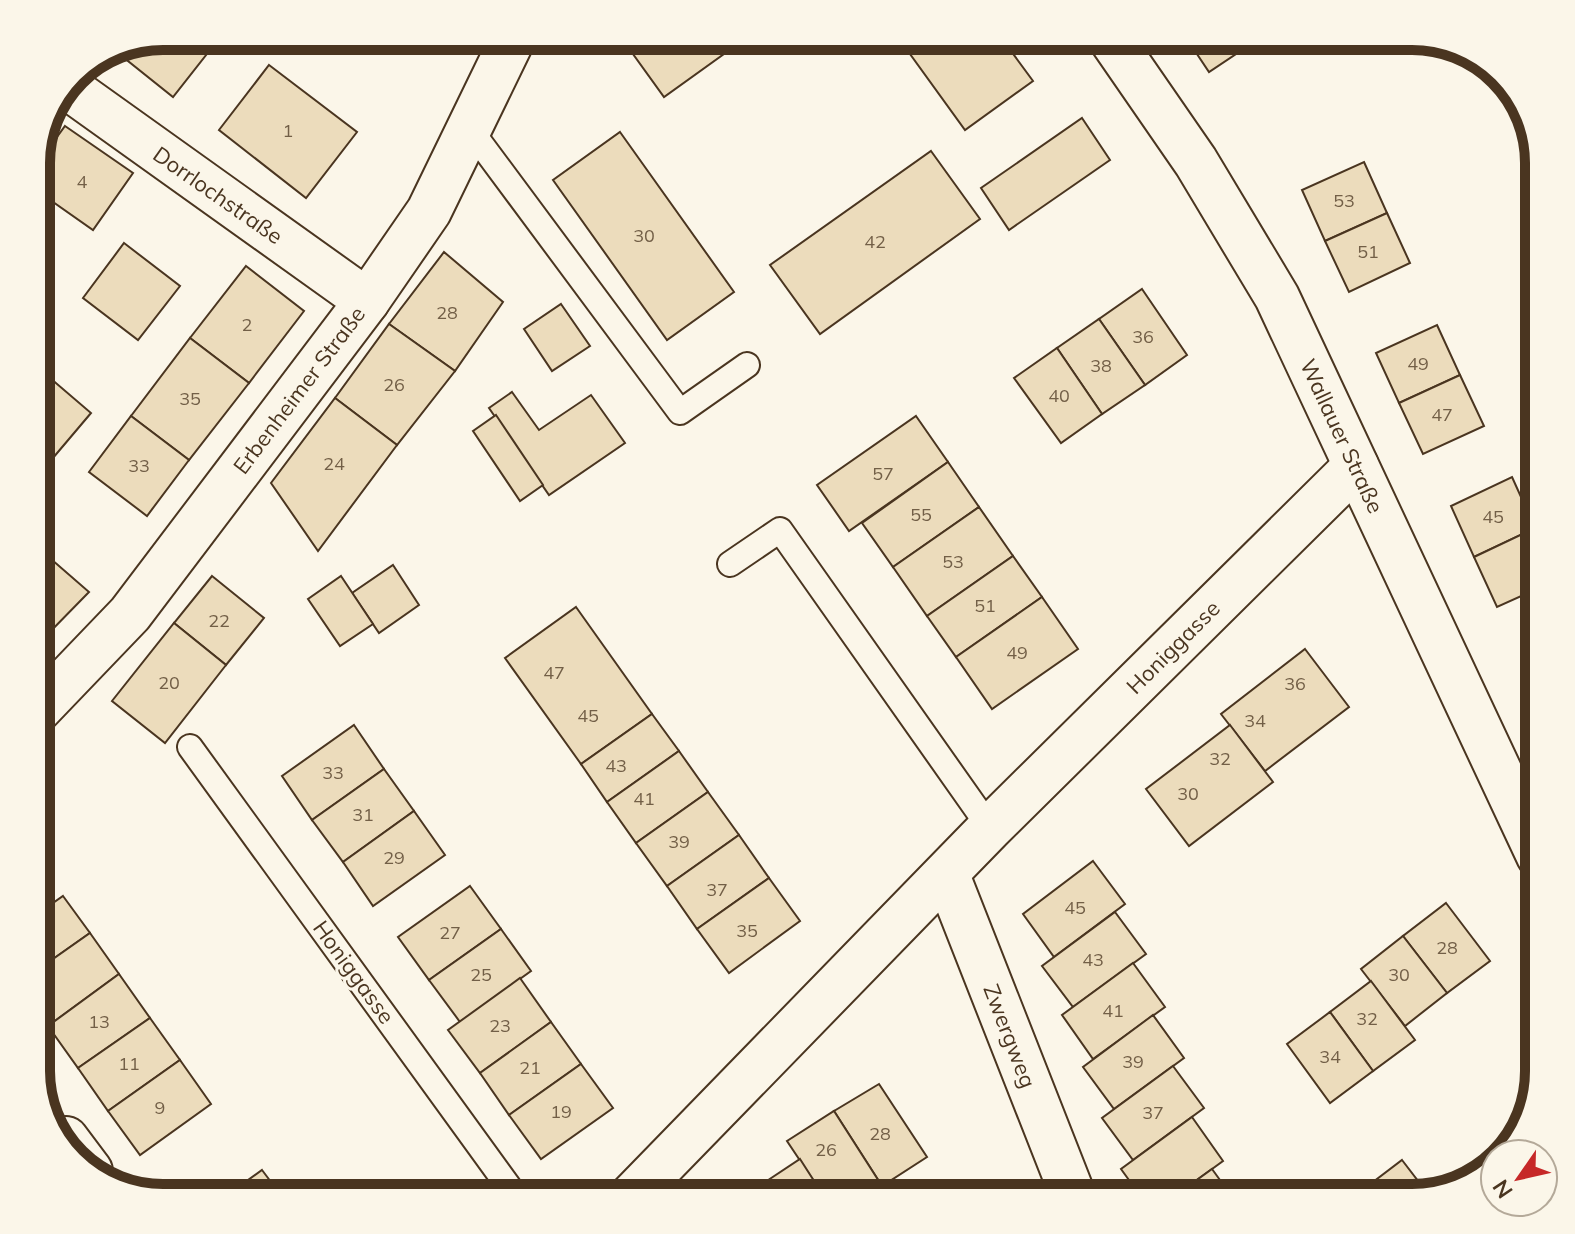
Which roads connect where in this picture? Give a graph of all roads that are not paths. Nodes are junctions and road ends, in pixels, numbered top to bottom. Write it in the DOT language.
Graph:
graph roads {
  1 [pos="507,50"];
  2 [pos="1119,50"];
  3 [pos="75,92"];
  4 [pos="469,128"];
  5 [pos="367,301"];
  6 [pos="747,365"];
  7 [pos="1356,466"];
  8 [pos="730,564"];
  9 [pos="50,697"];
  10 [pos="190,747"];
  11 [pos="1525,826"];
  12 [pos="990,828"];
  13 [pos="947,875"];
  14 [pos="507,1184"];
  15 [pos="644,1184"];
  16 [pos="1068,1184"];
  1 -- 4 [label="street, Erbenheimer Straße"];
  2 -- 7 [label="street, Wallauer Straße"];
  3 -- 5 [label="street, Dorrlochstraße"];
  4 -- 5 [label="street, Erbenheimer Straße"];
  4 -- 6 [label="lane"];
  5 -- 9 [label="street, Erbenheimer Straße"];
  7 -- 11 [label="street, Wallauer Straße"];
  7 -- 12 [label="street, Honiggasse"];
  8 -- 12 [label="lane"];
  10 -- 14 [label="lane, Honiggasse"];
  12 -- 13 [label="street, Honiggasse"];
  13 -- 15 [label="street, Honiggasse"];
  13 -- 16 [label="street, Zwergweg"];
}
